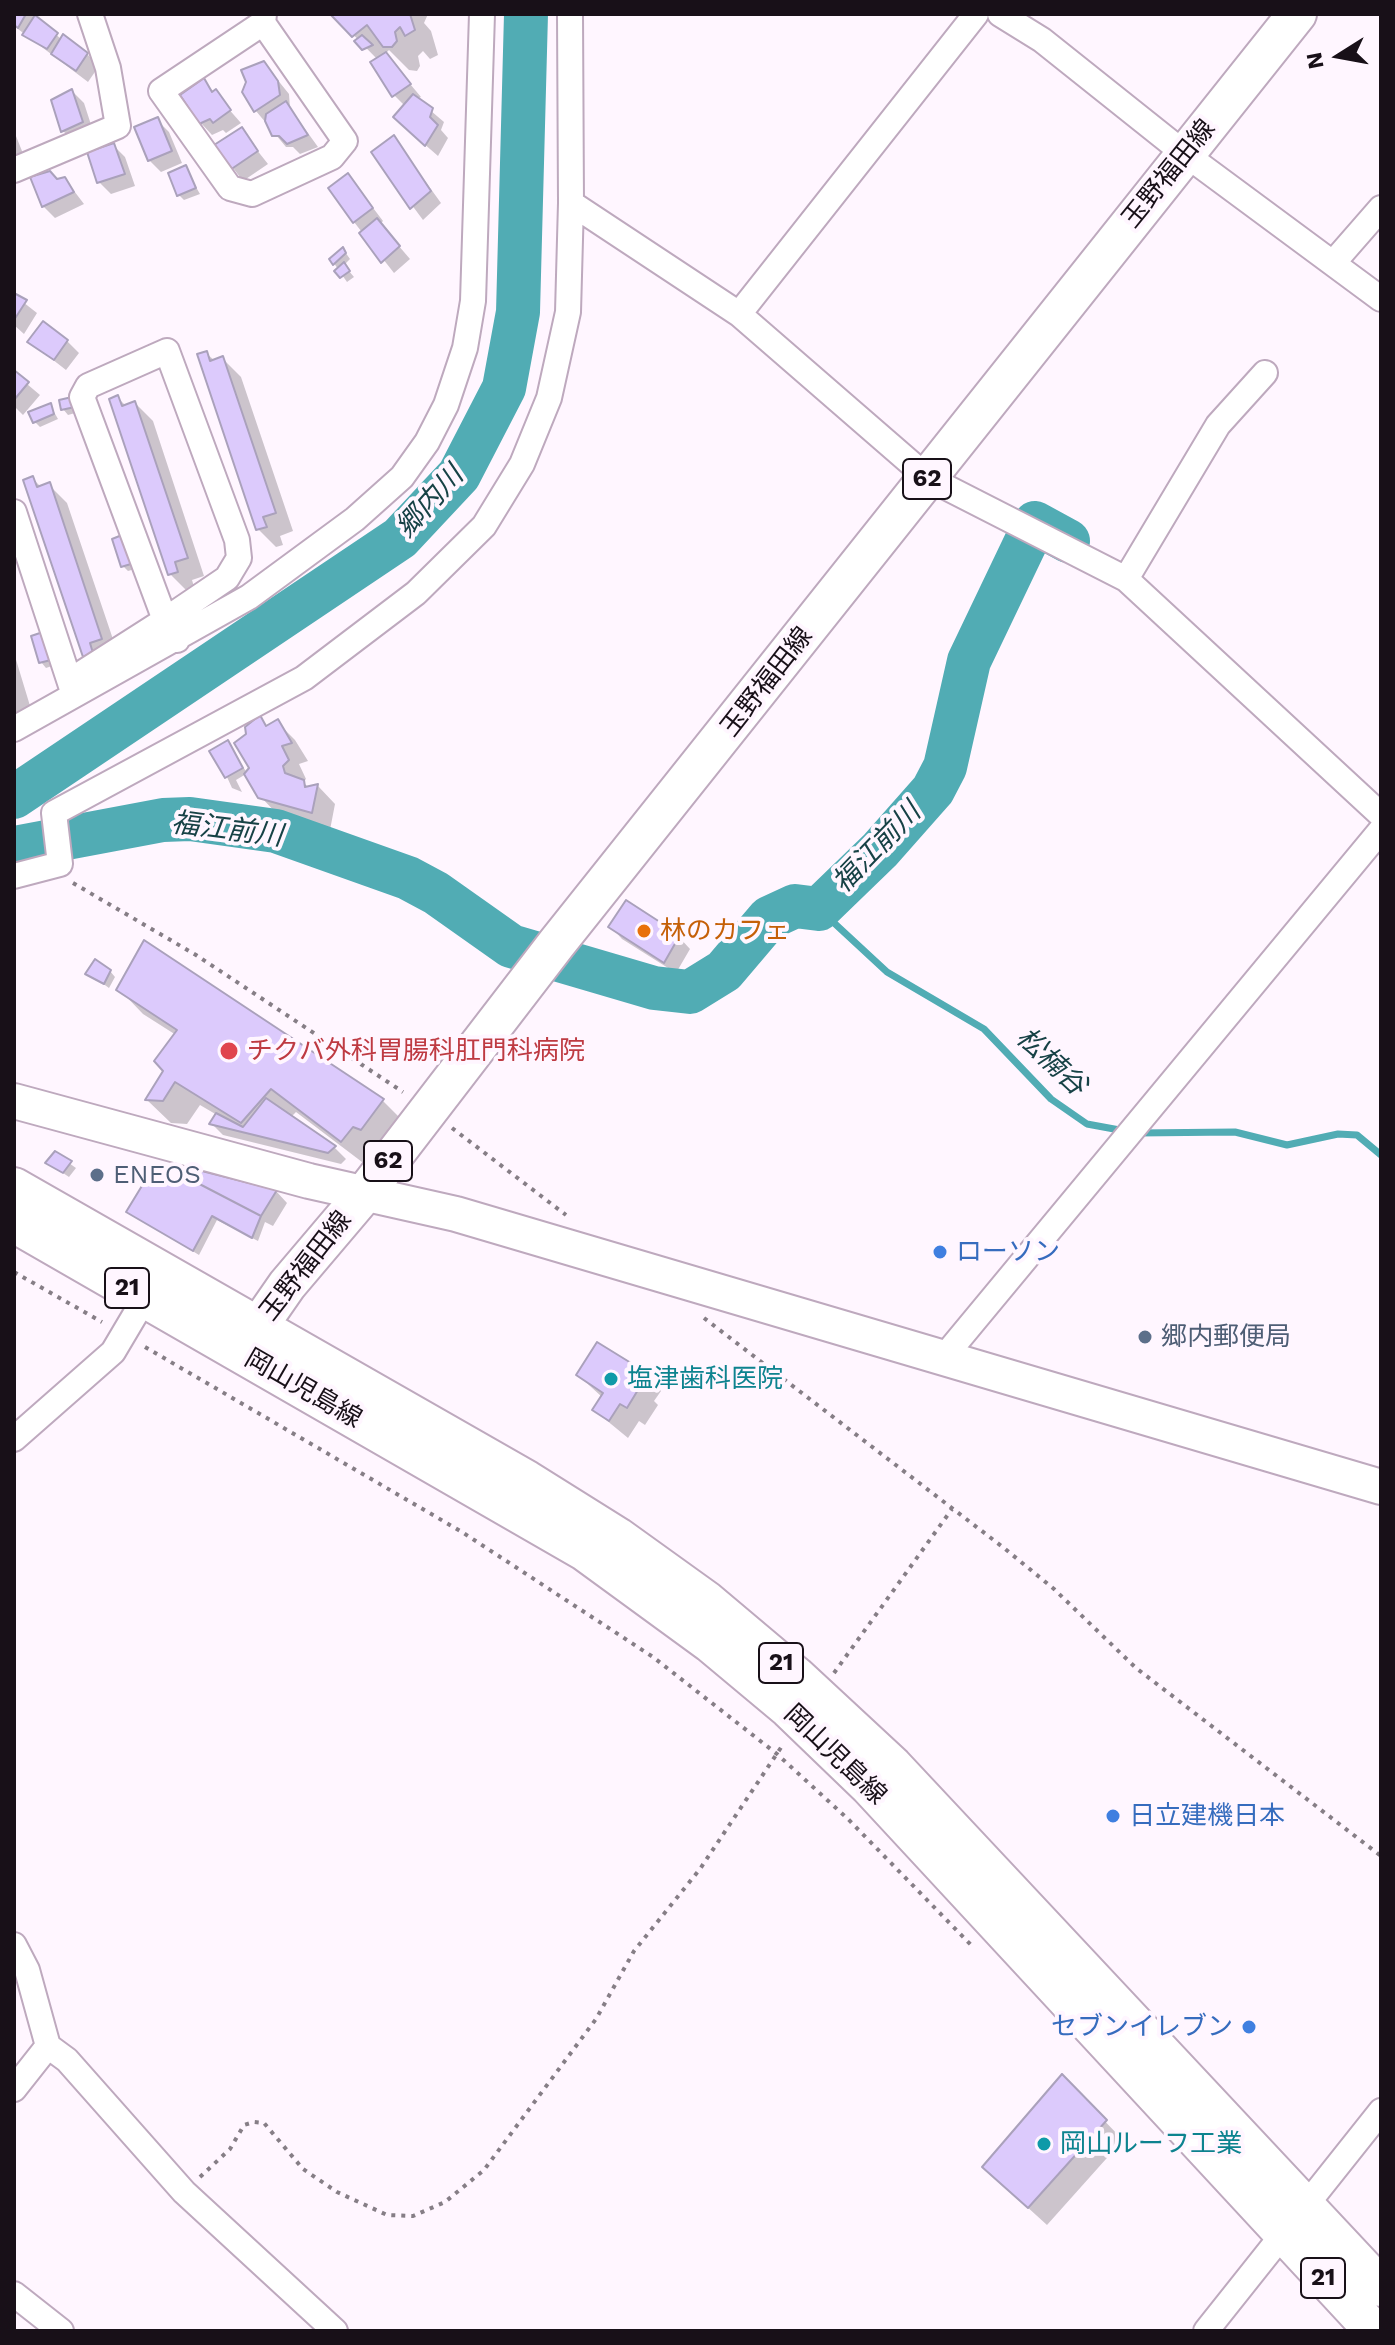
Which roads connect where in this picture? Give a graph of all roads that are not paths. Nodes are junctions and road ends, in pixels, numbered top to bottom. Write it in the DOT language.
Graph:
graph roads {
  1 [pos="90,14"];
  2 [pos="482,14"];
  3 [pos="570,14"];
  4 [pos="976,14"];
  5 [pos="1000,14"];
  6 [pos="1297,14"];
  7 [pos="263,19"];
  8 [pos="1185,154"];
  9 [pos="14,170"];
  10 [pos="571,203"];
  11 [pos="1381,208"];
  12 [pos="1333,263"];
  13 [pos="1381,299"];
  14 [pos="739,314"];
  15 [pos="1265,373"];
  16 [pos="928,478"];
  17 [pos="14,512"];
  18 [pos="1126,579"];
  19 [pos="171,630"];
  20 [pos="72,688"];
  21 [pos="14,713"];
  22 [pos="14,729"];
  23 [pos="1381,815"];
  24 [pos="1381,830"];
  25 [pos="14,876"];
  26 [pos="14,1101"];
  27 [pos="14,1187"];
  28 [pos="365,1193"];
  29 [pos="14,1223"];
  30 [pos="76,1241"];
  31 [pos="145,1298"];
  32 [pos="249,1340"];
  33 [pos="944,1357"];
  34 [pos="14,1439"];
  35 [pos="1381,1487"];
  36 [pos="14,1945"];
  37 [pos="48,2046"];
  38 [pos="14,2089"];
  39 [pos="1381,2111"];
  40 [pos="1293,2220"];
  41 [pos="1381,2287"];
  42 [pos="14,2294"];
  43 [pos="61,2331"];
  44 [pos="335,2331"];
  45 [pos="1206,2331"];
  46 [pos="1374,2331"];
  1 -- 9 [label="street"];
  2 -- 19 [label="street"];
  3 -- 10 [label="street"];
  4 -- 14 [label="street"];
  5 -- 8 [label="street"];
  6 -- 8 [label="main road, 玉野福田線 / 62"];
  7 -- 7 [label="street"];
  8 -- 12 [label="street"];
  8 -- 16 [label="main road, 玉野福田線 / 62"];
  10 -- 14 [label="street"];
  10 -- 25 [label="street"];
  11 -- 12 [label="street"];
  12 -- 13 [label="street"];
  14 -- 16 [label="street"];
  15 -- 18 [label="street"];
  16 -- 18 [label="street"];
  16 -- 28 [label="main road, 玉野福田線 / 62"];
  17 -- 20 [label="street"];
  18 -- 23 [label="street"];
  19 -- 19 [label="street"];
  19 -- 20 [label="street"];
  20 -- 21 [label="street"];
  20 -- 22 [label="street"];
  24 -- 33 [label="street"];
  26 -- 28 [label="street"];
  27 -- 30 [label="main road, 岡山児島線 / 21"];
  28 -- 32 [label="main road, 玉野福田線 / 62"];
  28 -- 33 [label="street"];
  29 -- 30 [label="main road, 岡山児島線 / 21"];
  30 -- 31 [label="main road, 岡山児島線 / 21"];
  30 -- 32 [label="main road, 岡山児島線 / 21"];
  31 -- 32 [label="main road, 岡山児島線 / 21"];
  31 -- 34 [label="street"];
  32 -- 40 [label="main road, 岡山児島線 / 21"];
  33 -- 35 [label="street"];
  36 -- 37 [label="street"];
  37 -- 38 [label="street"];
  37 -- 44 [label="street"];
  39 -- 40 [label="street"];
  40 -- 41 [label="main road, 岡山児島線 / 21"];
  40 -- 45 [label="street"];
  40 -- 46 [label="main road, 岡山児島線 / 21"];
  42 -- 43 [label="street"];
}
